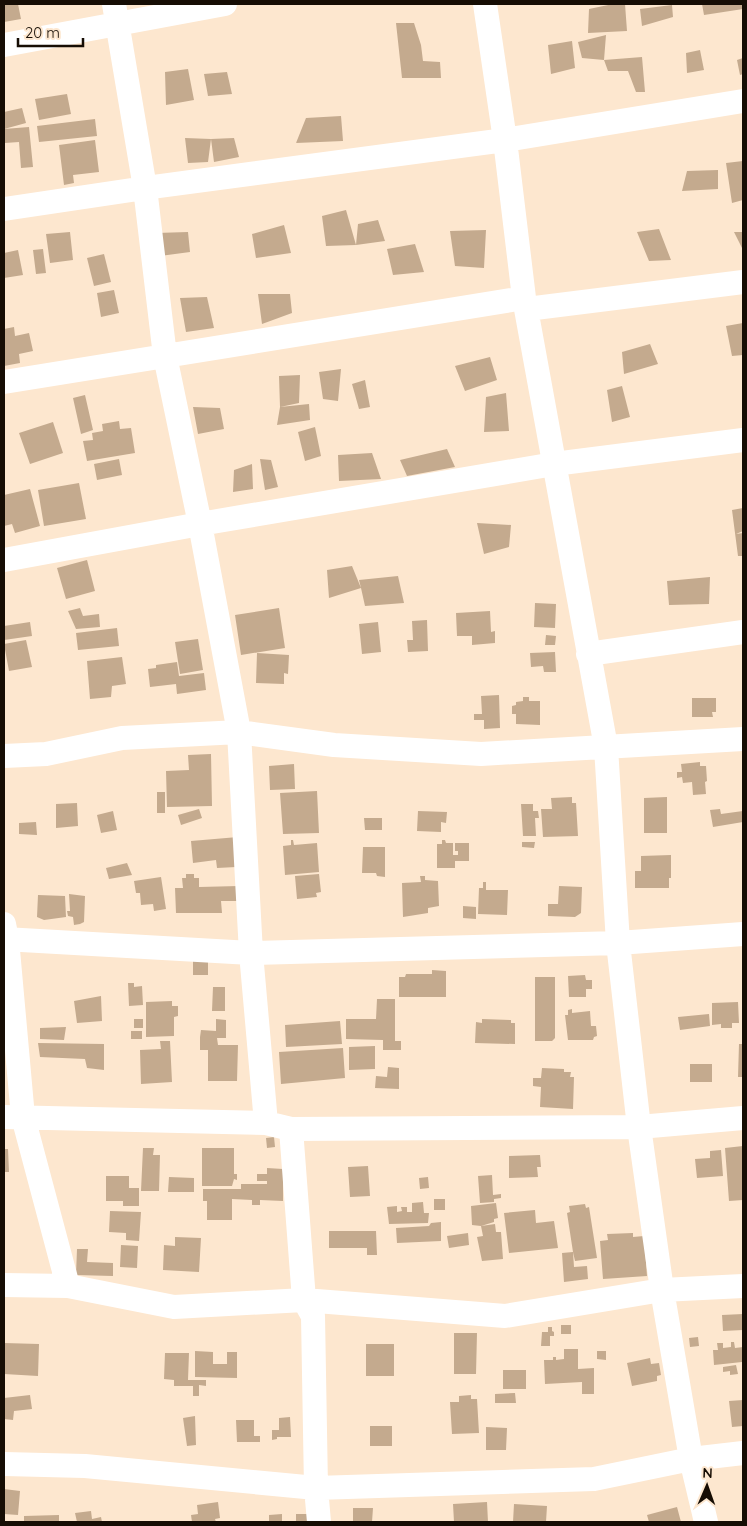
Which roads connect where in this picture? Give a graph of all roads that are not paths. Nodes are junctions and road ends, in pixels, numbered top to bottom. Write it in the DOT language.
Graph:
graph roads {
  1 [pos="225,4"];
  2 [pos="486,4"];
  3 [pos="115,13"];
  4 [pos="4,45"];
  5 [pos="743,101"];
  6 [pos="505,140"];
  7 [pos="144,188"];
  8 [pos="4,209"];
  9 [pos="743,282"];
  10 [pos="526,304"];
  11 [pos="165,356"];
  12 [pos="4,382"];
  13 [pos="743,440"];
  14 [pos="554,464"];
  15 [pos="200,524"];
  16 [pos="4,560"];
  17 [pos="743,632"];
  18 [pos="588,654"];
  19 [pos="239,732"];
  20 [pos="743,739"];
  21 [pos="606,747"];
  22 [pos="4,756"];
  23 [pos="5,934"];
  24 [pos="743,934"];
  25 [pos="618,943"];
  26 [pos="251,953"];
  27 [pos="13,1117"];
  28 [pos="743,1118"];
  29 [pos="266,1123"];
  30 [pos="639,1127"];
  31 [pos="291,1130"];
  32 [pos="4,1285"];
  33 [pos="68,1286"];
  34 [pos="743,1286"];
  35 [pos="662,1290"];
  36 [pos="304,1300"];
  37 [pos="743,1453"];
  38 [pos="691,1459"];
  39 [pos="4,1464"];
  40 [pos="316,1488"];
  41 [pos="319,1522"];
  42 [pos="706,1522"];
  1 -- 3 [label="street"];
  2 -- 6 [label="street"];
  3 -- 4 [label="street"];
  3 -- 7 [label="street"];
  5 -- 6 [label="street"];
  6 -- 7 [label="street"];
  6 -- 10 [label="street"];
  7 -- 8 [label="street"];
  7 -- 11 [label="street"];
  9 -- 10 [label="street"];
  10 -- 11 [label="street"];
  10 -- 14 [label="street"];
  11 -- 12 [label="street"];
  11 -- 15 [label="street"];
  13 -- 14 [label="street"];
  14 -- 15 [label="street"];
  14 -- 18 [label="street"];
  15 -- 16 [label="street"];
  15 -- 19 [label="street"];
  17 -- 18 [label="street"];
  18 -- 21 [label="street"];
  19 -- 21 [label="street"];
  19 -- 22 [label="street"];
  19 -- 26 [label="street"];
  20 -- 21 [label="street"];
  21 -- 25 [label="street"];
  23 -- 26 [label="street"];
  23 -- 27 [label="street"];
  24 -- 25 [label="street"];
  25 -- 26 [label="street"];
  25 -- 30 [label="street"];
  26 -- 29 [label="street"];
  27 -- 29 [label="street"];
  27 -- 33 [label="street"];
  28 -- 30 [label="street"];
  29 -- 31 [label="street"];
  30 -- 31 [label="street"];
  30 -- 35 [label="street"];
  31 -- 36 [label="street"];
  32 -- 33 [label="street"];
  33 -- 36 [label="street"];
  34 -- 35 [label="street"];
  35 -- 36 [label="street"];
  35 -- 38 [label="street"];
  36 -- 40 [label="street"];
  37 -- 38 [label="street"];
  38 -- 40 [label="street"];
  38 -- 42 [label="street"];
  39 -- 40 [label="street"];
  40 -- 41 [label="street"];
}
